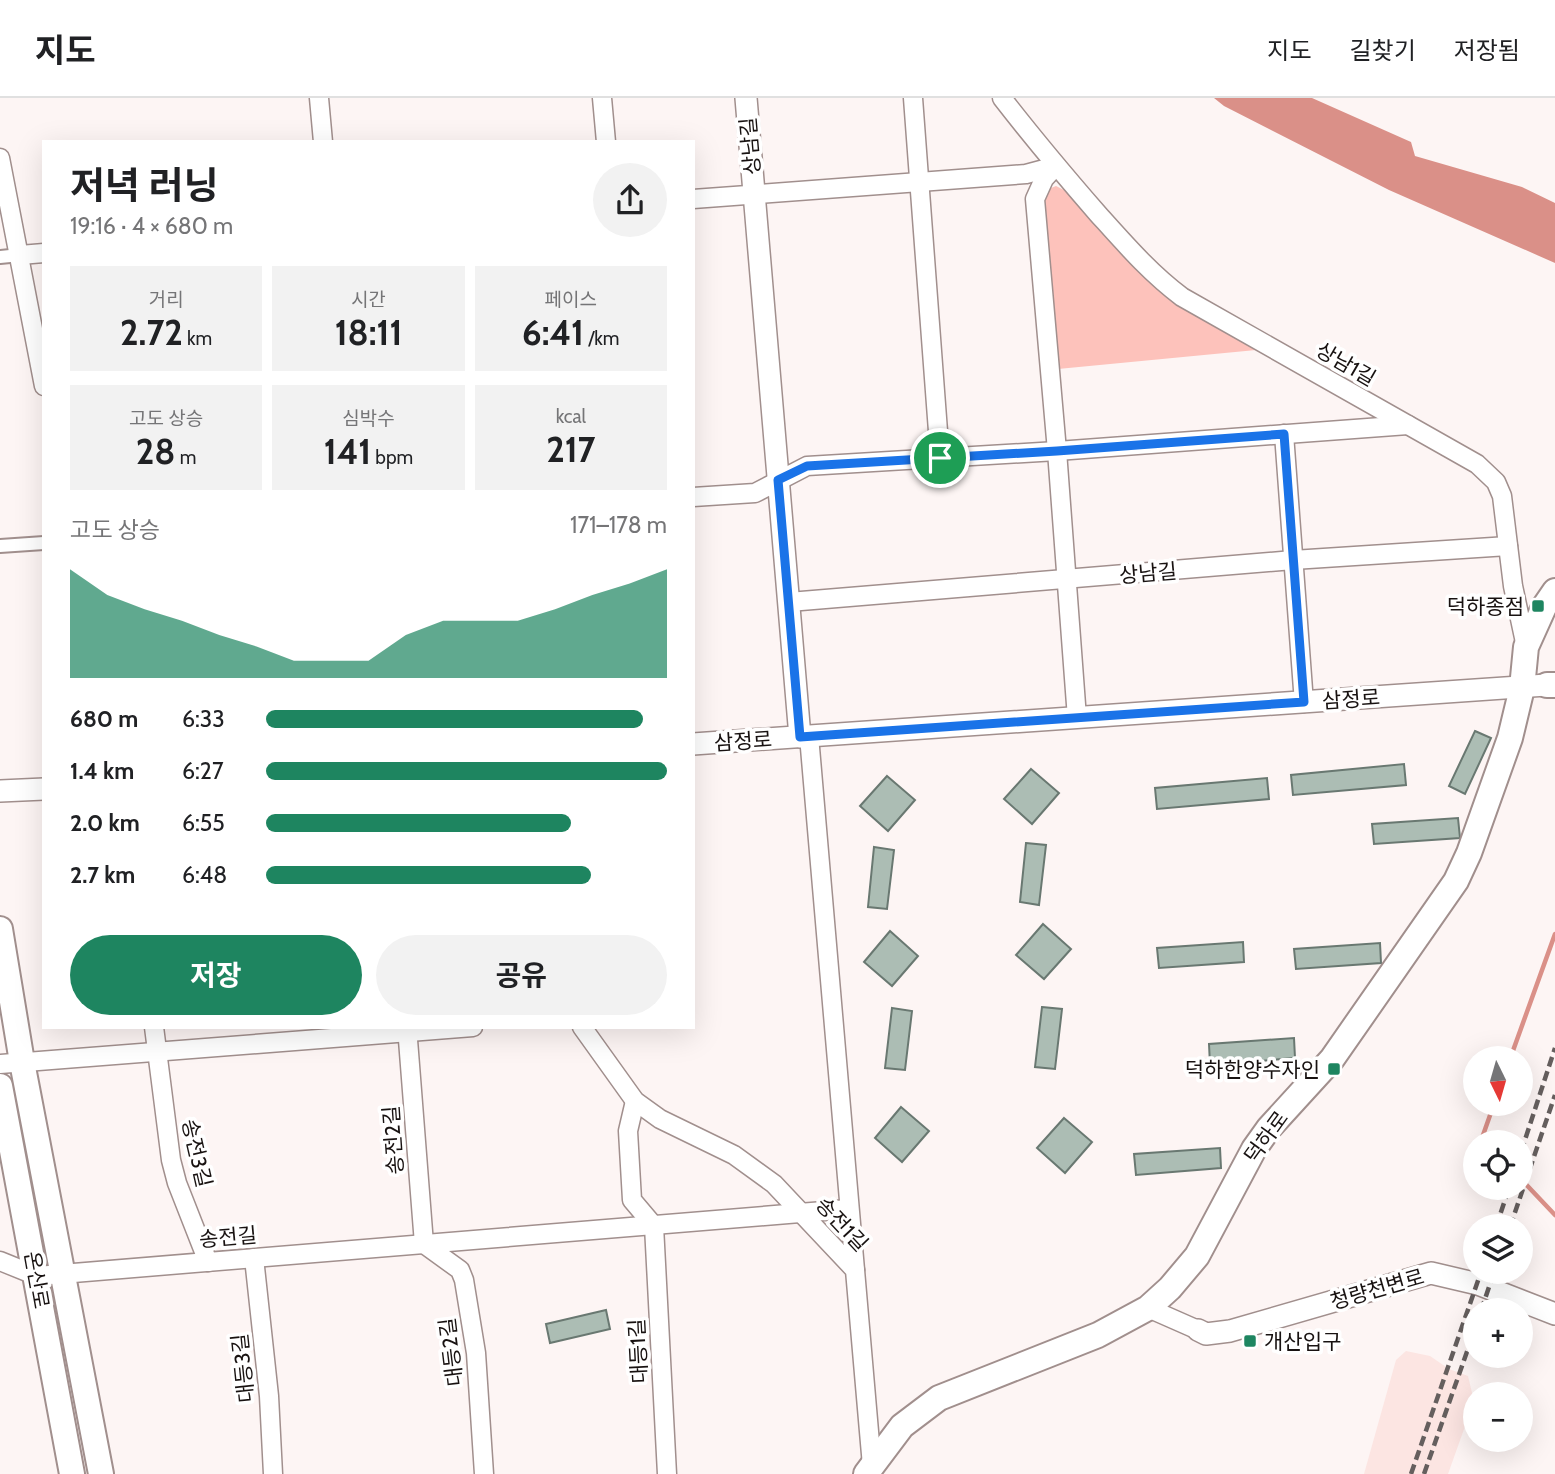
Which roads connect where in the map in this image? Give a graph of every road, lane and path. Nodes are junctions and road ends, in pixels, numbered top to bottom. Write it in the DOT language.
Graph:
graph roads {
  1 [pos="319,98"];
  2 [pos="602,98"];
  3 [pos="746,98"];
  4 [pos="913,98"];
  5 [pos="1002,98"];
  6 [pos="323,140"];
  7 [pos="606,140"];
  8 [pos="0,158"];
  9 [pos="1056,166"];
  10 [pos="919,182"];
  11 [pos="754,194"];
  12 [pos="695,199"];
  13 [pos="42,253"];
  14 [pos="20,255"];
  15 [pos="0,257"];
  16 [pos="42,375"];
  17 [pos="1408,425"];
  18 [pos="1284,434"];
  19 [pos="1057,451"];
  20 [pos="940,458"];
  21 [pos="778,480"];
  22 [pos="695,497"];
  23 [pos="42,543"];
  24 [pos="0,546"];
  25 [pos="1508,546"];
  26 [pos="1293,560"];
  27 [pos="1067,580"];
  28 [pos="1555,591"];
  29 [pos="789,602"];
  30 [pos="1526,647"];
  31 [pos="1551,685"];
  32 [pos="1522,688"];
  33 [pos="1304,702"];
  34 [pos="1077,718"];
  35 [pos="805,736"];
  36 [pos="695,744"];
  37 [pos="42,789"];
  38 [pos="0,791"];
  39 [pos="0,929"];
  40 [pos="154,1029"];
  41 [pos="429,1029"];
  42 [pos="583,1029"];
  43 [pos="407,1030"];
  44 [pos="157,1051"];
  45 [pos="11,1063"];
  46 [pos="0,1086"];
  47 [pos="635,1101"];
  48 [pos="848,1209"];
  49 [pos="801,1213"];
  50 [pos="653,1226"];
  51 [pos="424,1244"];
  52 [pos="254,1258"];
  53 [pos="0,1261"];
  54 [pos="208,1262"];
  55 [pos="855,1270"];
  56 [pos="63,1274"];
  57 [pos="37,1276"];
  58 [pos="1157,1311"];
  59 [pos="1555,1314"];
  60 [pos="1198,1330"];
  61 [pos="869,1470"];
  62 [pos="72,1474"];
  63 [pos="101,1474"];
  64 [pos="273,1474"];
  65 [pos="484,1474"];
  66 [pos="667,1474"];
  1 -- 6 [label="street"];
  2 -- 7 [label="street"];
  3 -- 11 [label="street, 상남길"];
  4 -- 10 [label="street"];
  5 -- 9 [label="street, 상남1길"];
  8 -- 14 [label="street"];
  9 -- 10 [label="street, 상남길"];
  9 -- 17 [label="street, 상남1길"];
  9 -- 19 [label="street"];
  10 -- 11 [label="street, 상남길"];
  10 -- 20 [label="street"];
  11 -- 12 [label="street"];
  11 -- 21 [label="street, 상남길"];
  13 -- 14 [label="street"];
  14 -- 15 [label="street"];
  14 -- 16 [label="street"];
  17 -- 18 [label="street"];
  17 -- 25 [label="street, 상남1길"];
  18 -- 19 [label="street"];
  18 -- 26 [label="street"];
  19 -- 20 [label="street"];
  19 -- 27 [label="street"];
  20 -- 21 [label="street"];
  21 -- 22 [label="street"];
  21 -- 29 [label="street, 상남길"];
  23 -- 24 [label="street"];
  25 -- 26 [label="street, 상남길"];
  25 -- 30 [label="street, 상남1길"];
  26 -- 27 [label="street, 상남길"];
  26 -- 33 [label="street"];
  27 -- 29 [label="street, 상남길"];
  27 -- 34 [label="street"];
  28 -- 30 [label="main road, 덕하로"];
  29 -- 35 [label="street, 상남길"];
  30 -- 32 [label="main road, 덕하로"];
  31 -- 32 [label="street, 삼정로"];
  32 -- 33 [label="street, 삼정로"];
  32 -- 58 [label="main road, 덕하로"];
  33 -- 34 [label="street, 삼정로"];
  34 -- 35 [label="street, 삼정로"];
  35 -- 36 [label="street, 삼정로"];
  35 -- 48 [label="street"];
  37 -- 38 [label="street"];
  39 -- 45 [label="main road"];
  40 -- 44 [label="street, 송전3길"];
  41 -- 43 [label="street"];
  42 -- 47 [label="street, 송전1길"];
  43 -- 44 [label="street"];
  43 -- 51 [label="street, 송전2길"];
  44 -- 45 [label="street"];
  44 -- 54 [label="street, 송전3길"];
  45 -- 56 [label="main road"];
  46 -- 57 [label="main road, 온산로"];
  47 -- 49 [label="street, 송전1길"];
  47 -- 50 [label="street"];
  48 -- 49 [label="street, 송전길"];
  48 -- 55 [label="street"];
  49 -- 50 [label="street, 송전길"];
  49 -- 55 [label="street, 송전1길"];
  50 -- 51 [label="street, 송전길"];
  50 -- 66 [label="street, 대등1길"];
  51 -- 52 [label="street, 송전길"];
  51 -- 65 [label="street, 대등2길"];
  52 -- 54 [label="street, 송전길"];
  52 -- 64 [label="street, 대등3길"];
  53 -- 57 [label="street"];
  54 -- 56 [label="street, 송전길"];
  55 -- 61 [label="street, 송전1길"];
  56 -- 57 [label="street, 송전길"];
  56 -- 63 [label="main road"];
  57 -- 62 [label="main road, 온산로"];
  58 -- 60 [label="street"];
  58 -- 61 [label="main road, 덕하로"];
  59 -- 60 [label="street, 청량천변로"];
}
